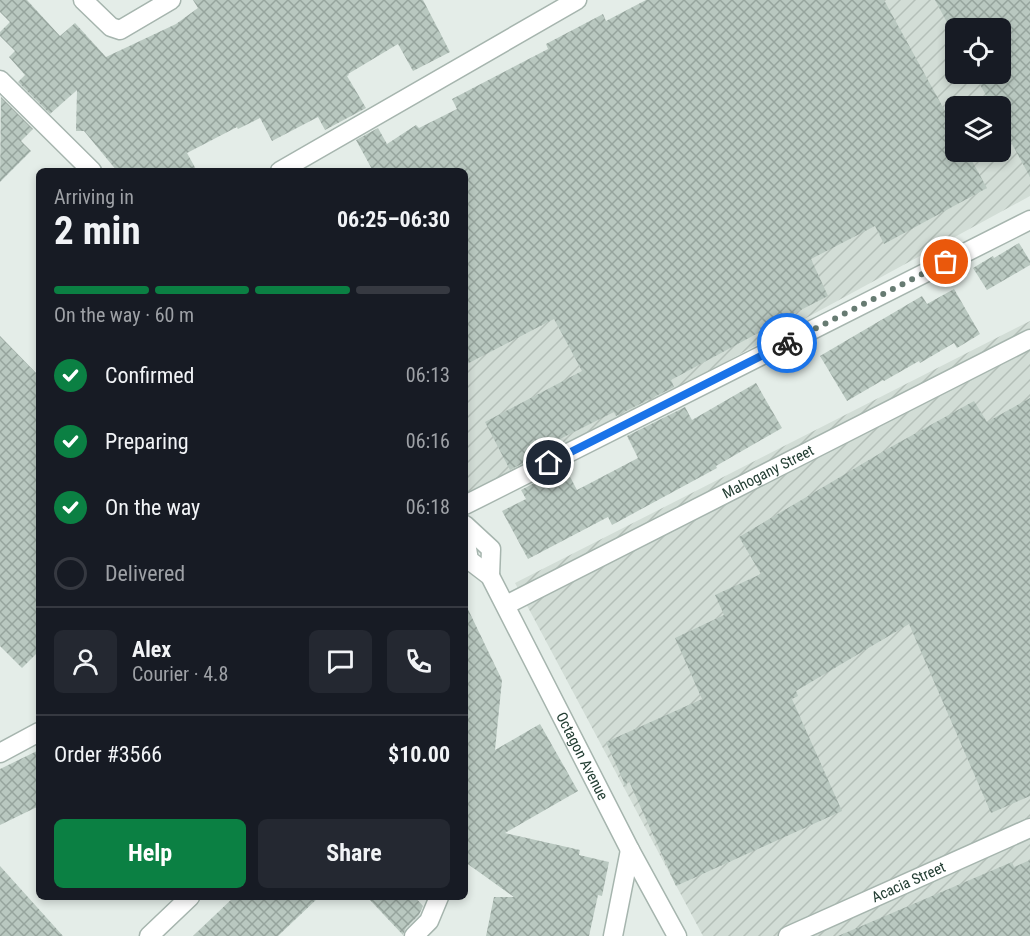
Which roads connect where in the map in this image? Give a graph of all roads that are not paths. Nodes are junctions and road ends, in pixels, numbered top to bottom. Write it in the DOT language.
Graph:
graph roads {
  1 [pos="83,0"];
  2 [pos="171,0"];
  3 [pos="577,0"];
  4 [pos="0,80"];
  5 [pos="89,168"];
  6 [pos="285,168"];
  7 [pos="1030,220"];
  8 [pos="1030,339"];
  9 [pos="468,503"];
  10 [pos="468,528"];
  11 [pos="468,554"];
  12 [pos="490,576"];
  13 [pos="506,605"];
  14 [pos="36,734"];
  15 [pos="0,753"];
  16 [pos="1030,828"];
  17 [pos="630,850"];
  18 [pos="187,900"];
  19 [pos="438,900"];
  20 [pos="149,936"];
  21 [pos="414,936"];
  22 [pos="613,936"];
  23 [pos="677,936"];
  24 [pos="788,936"];
  1 -- 2 [label="street"];
  3 -- 6 [label="street"];
  4 -- 5 [label="street"];
  7 -- 9 [label="street"];
  8 -- 13 [label="street, Mahogany Street"];
  10 -- 12 [label="street, Octagon Avenue"];
  11 -- 12 [label="street, Octagon Avenue"];
  12 -- 13 [label="street, Octagon Avenue"];
  13 -- 17 [label="street, Octagon Avenue"];
  14 -- 15 [label="street"];
  16 -- 24 [label="street, Acacia Street"];
  17 -- 22 [label="street"];
  17 -- 23 [label="street, Octagon Avenue"];
  18 -- 20 [label="street"];
  19 -- 21 [label="street"];
}
